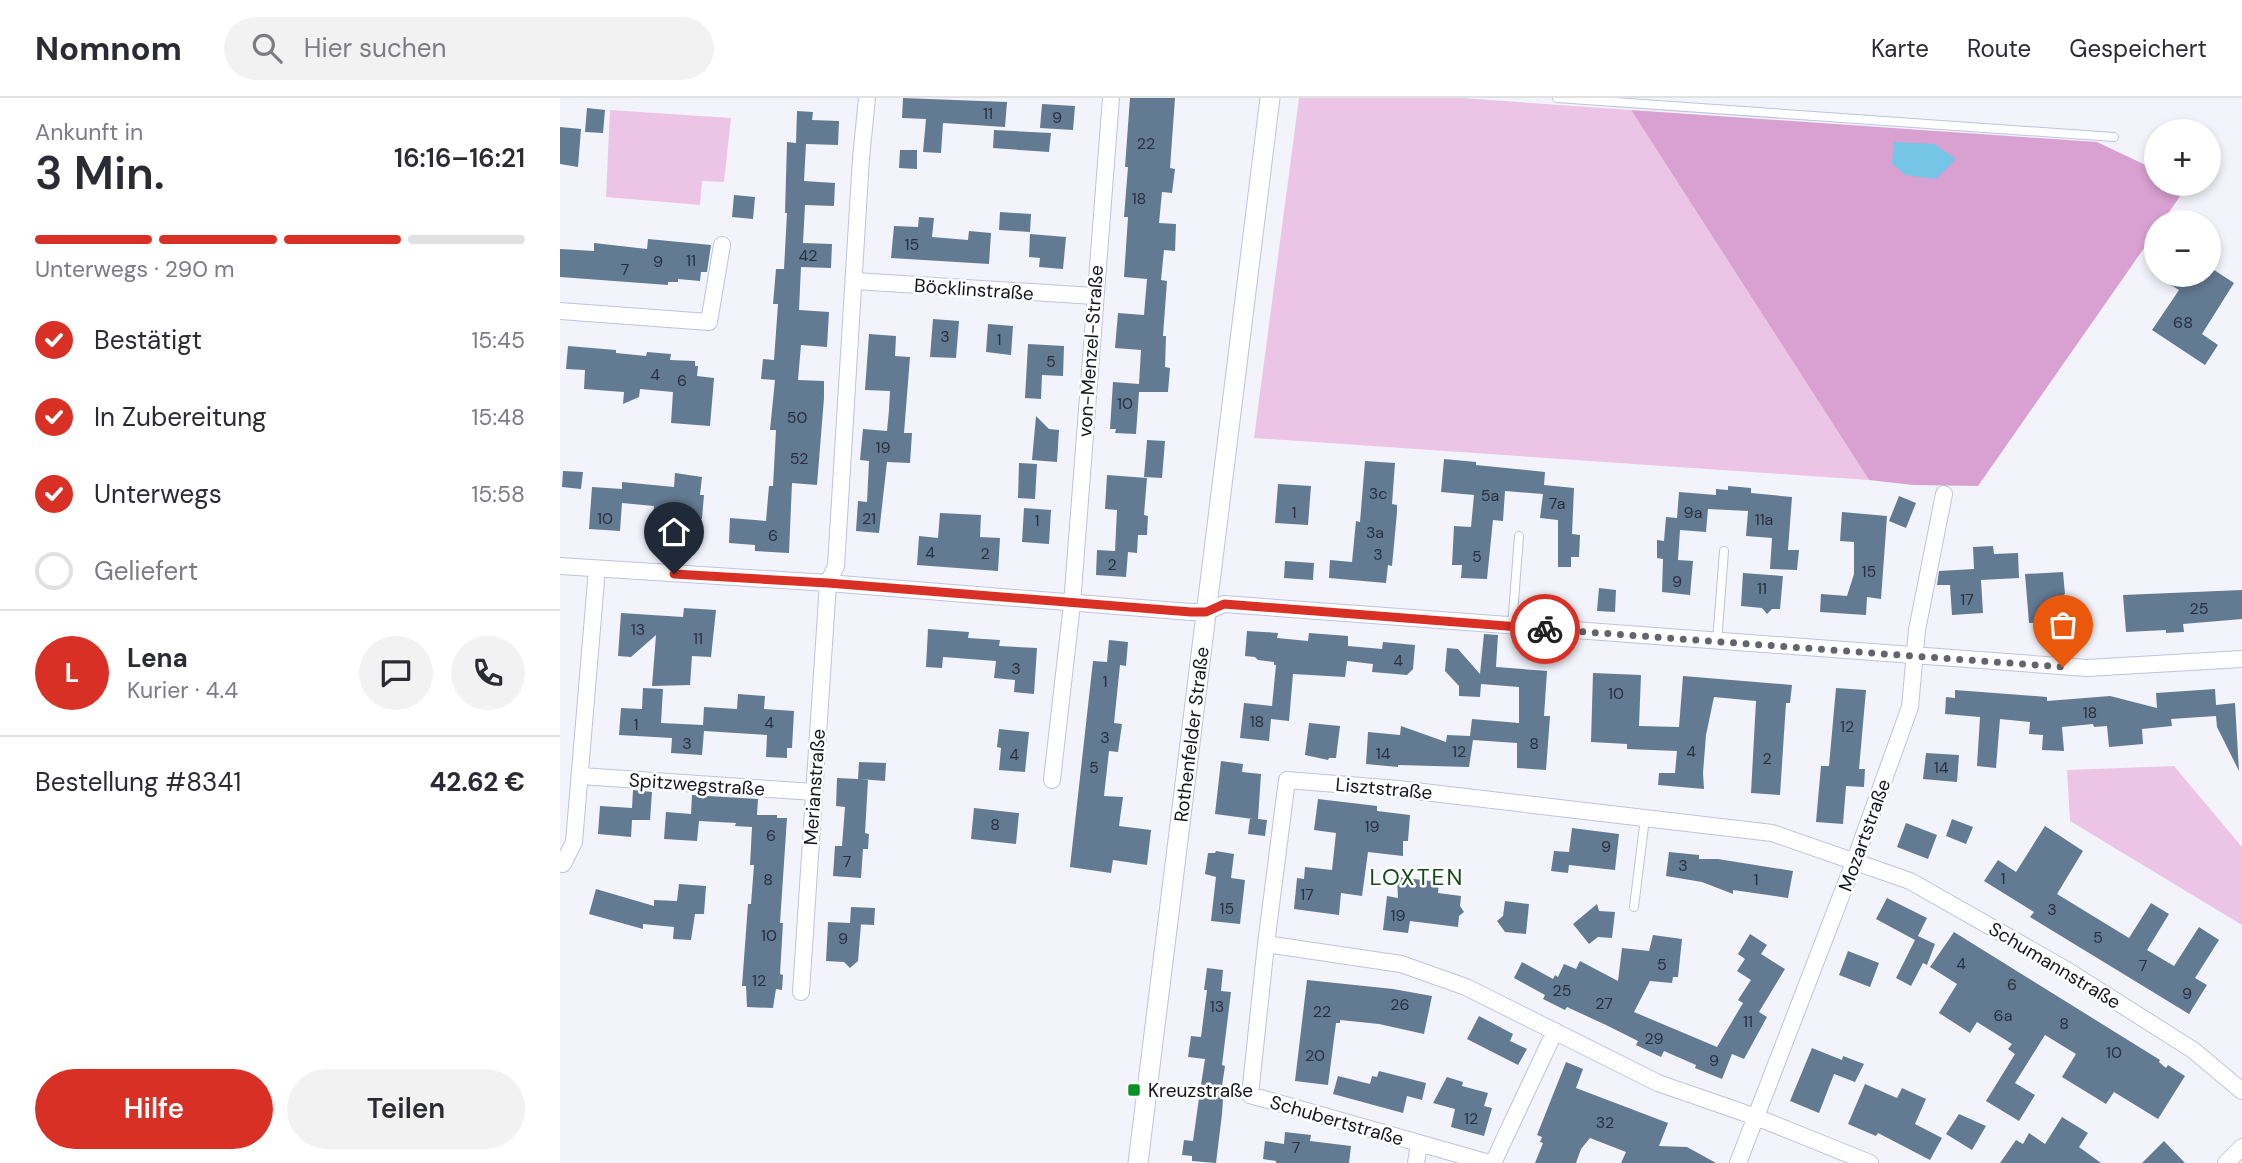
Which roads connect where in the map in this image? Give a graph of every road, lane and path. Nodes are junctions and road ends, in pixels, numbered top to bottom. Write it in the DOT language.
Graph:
graph roads {
  1 [pos="867,98"];
  2 [pos="1111,98"];
  3 [pos="1270,98"];
  4 [pos="1557,98"];
  5 [pos="2113,137"];
  6 [pos="722,245"];
  7 [pos="855,281"];
  8 [pos="1094,296"];
  9 [pos="560,311"];
  10 [pos="1944,494"];
  11 [pos="1519,536"];
  12 [pos="1724,551"];
  13 [pos="560,566"];
  14 [pos="597,569"];
  15 [pos="828,583"];
  16 [pos="1072,604"];
  17 [pos="1206,612"];
  18 [pos="1512,627"];
  19 [pos="1717,642"];
  20 [pos="1916,656"];
  21 [pos="2242,659"];
  22 [pos="581,776"];
  23 [pos="1052,780"];
  24 [pos="814,792"];
  25 [pos="1645,818"];
  26 [pos="1855,860"];
  27 [pos="563,864"];
  28 [pos="1634,907"];
  29 [pos="1266,944"];
  30 [pos="802,992"];
  31 [pos="1555,1031"];
  32 [pos="2242,1091"];
  33 [pos="1756,1117"];
  34 [pos="1419,1143"];
  35 [pos="2242,1147"];
  36 [pos="1138,1163"];
  37 [pos="1416,1163"];
  38 [pos="1491,1163"];
  39 [pos="1738,1163"];
  40 [pos="1870,1163"];
  41 [pos="2226,1163"];
  1 -- 7 [label="street"];
  2 -- 8 [label="street, von-Menzel-Straße"];
  3 -- 17 [label="street, Rothenfelder Straße"];
  4 -- 5 [label="lane"];
  6 -- 9 [label="street"];
  7 -- 8 [label="street, Böcklinstraße"];
  7 -- 15 [label="street"];
  8 -- 16 [label="street, von-Menzel-Straße"];
  10 -- 20 [label="street, Mozartstraße"];
  11 -- 18 [label="lane"];
  12 -- 19 [label="lane"];
  13 -- 14 [label="street"];
  14 -- 15 [label="street"];
  14 -- 22 [label="street"];
  15 -- 16 [label="street"];
  15 -- 24 [label="street, Merianstraße"];
  16 -- 17 [label="street"];
  16 -- 23 [label="street, von-Menzel-Straße"];
  17 -- 18 [label="street"];
  17 -- 36 [label="street, Rothenfelder Straße"];
  18 -- 19 [label="street"];
  19 -- 20 [label="street"];
  20 -- 21 [label="street"];
  20 -- 26 [label="street, Mozartstraße"];
  22 -- 24 [label="street, Spitzwegstraße"];
  22 -- 27 [label="street"];
  24 -- 30 [label="street, Merianstraße"];
  25 -- 26 [label="street, Lisztstraße"];
  25 -- 28 [label="lane"];
  25 -- 29 [label="street, Lisztstraße"];
  26 -- 32 [label="street, Schumannstraße"];
  26 -- 33 [label="street, Mozartstraße"];
  29 -- 31 [label="street"];
  29 -- 34 [label="street, Schubertstraße"];
  31 -- 33 [label="street"];
  31 -- 38 [label="street, Schubertstraße"];
  33 -- 39 [label="street, Mozartstraße"];
  33 -- 40 [label="street"];
  34 -- 37 [label="street, Schubertstraße"];
  34 -- 38 [label="street, Schubertstraße"];
  35 -- 41 [label="street"];
}
